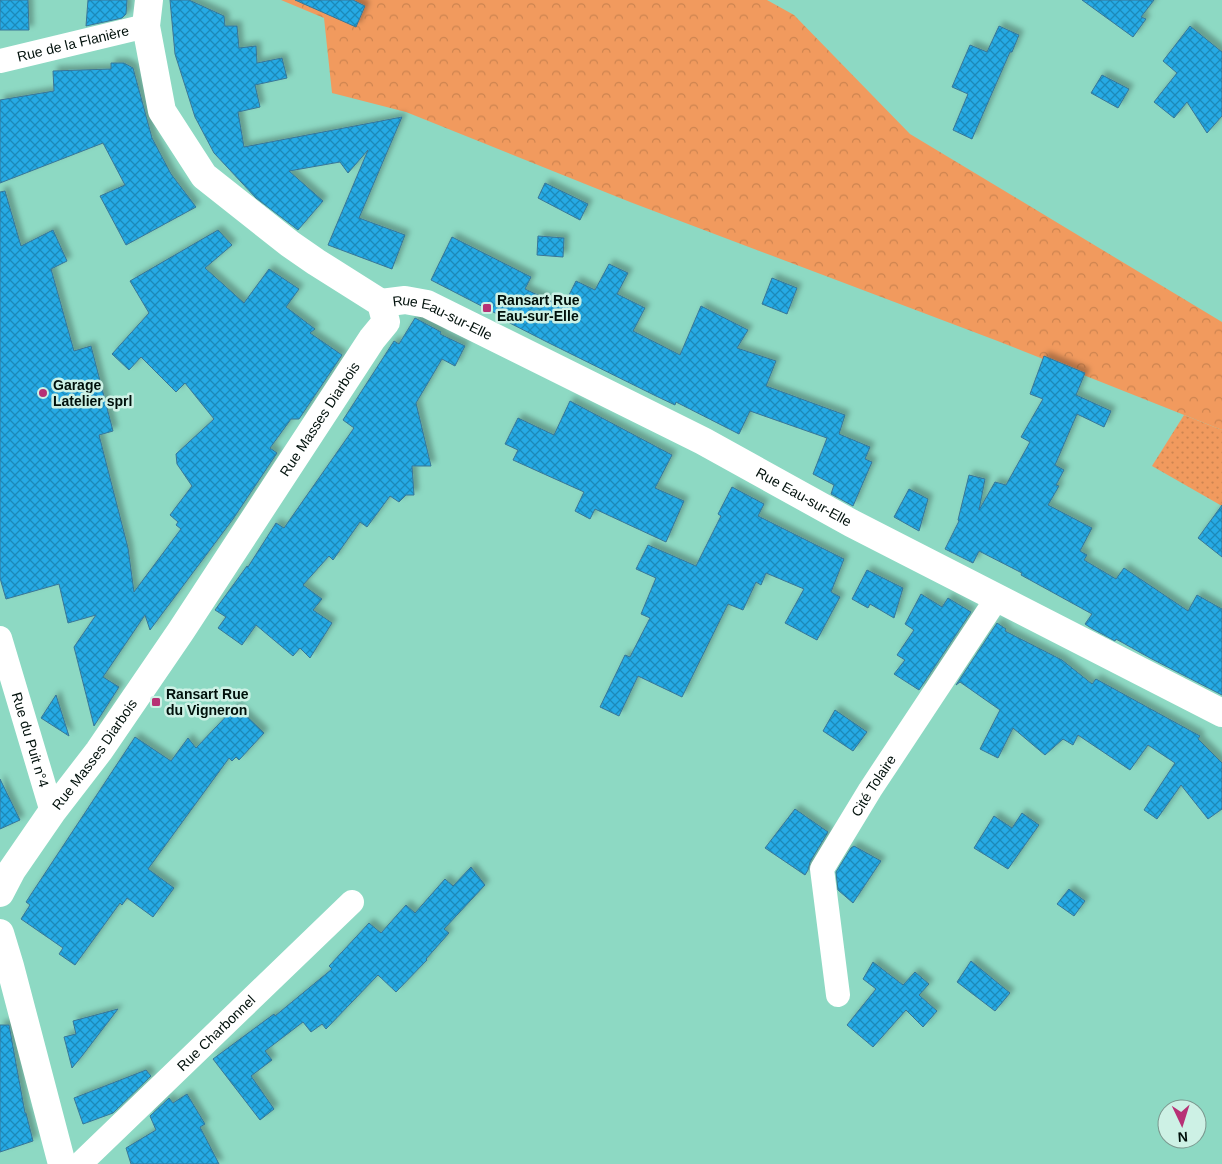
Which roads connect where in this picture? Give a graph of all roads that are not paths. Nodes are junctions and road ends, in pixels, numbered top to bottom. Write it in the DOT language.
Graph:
graph roads {
  1 [pos="148,13"];
  2 [pos="0,61"];
  3 [pos="381,303"];
  4 [pos="997,598"];
  5 [pos="0,638"];
  6 [pos="1222,713"];
  7 [pos="52,812"];
  8 [pos="4,876"];
  9 [pos="352,902"];
  10 [pos="0,933"];
  11 [pos="838,995"];
  12 [pos="62,1164"];
  13 [pos="80,1164"];
  1 -- 2 [label="street, Rue de la Flanière"];
  1 -- 3 [label="street"];
  3 -- 4 [label="street, Rue Eau-sur-Elle"];
  3 -- 7 [label="street, Rue Masses Diarbois"];
  4 -- 6 [label="street, Rue Eau-sur-Elle"];
  4 -- 11 [label="street, Cité Tolaire"];
  5 -- 7 [label="street, Rue du Puit n°4"];
  7 -- 8 [label="street, Rue Masses Diarbois"];
  9 -- 13 [label="street, Rue Charbonnel"];
  10 -- 12 [label="street"];
}
